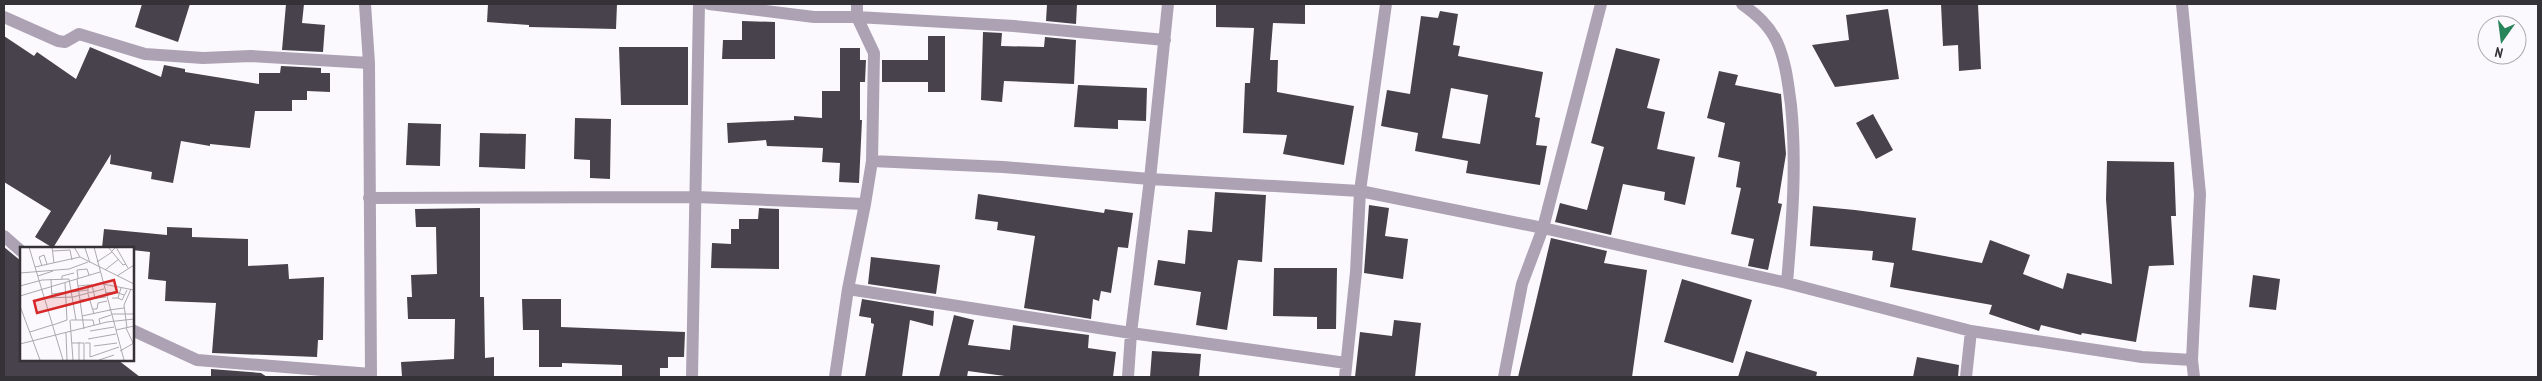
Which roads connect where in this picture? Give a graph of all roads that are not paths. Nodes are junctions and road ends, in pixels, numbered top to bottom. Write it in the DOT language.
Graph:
graph roads {
  1 [pos="365,4"];
  2 [pos="699,4"];
  3 [pos="709,4"];
  4 [pos="1168,4"];
  5 [pos="1386,4"];
  6 [pos="1601,4"];
  7 [pos="1742,4"];
  8 [pos="2182,4"];
  9 [pos="857,10"];
  10 [pos="4,17"];
  11 [pos="1165,40"];
  12 [pos="369,63"];
  13 [pos="872,160"];
  14 [pos="1150,179"];
  15 [pos="1360,191"];
  16 [pos="369,198"];
  17 [pos="696,198"];
  18 [pos="865,204"];
  19 [pos="1543,228"];
  20 [pos="4,236"];
  21 [pos="20,250"];
  22 [pos="1787,283"];
  23 [pos="848,289"];
  24 [pos="134,331"];
  25 [pos="1971,331"];
  26 [pos="1131,333"];
  27 [pos="2192,360"];
  28 [pos="1346,363"];
  29 [pos="371,376"];
  30 [pos="692,377"];
  31 [pos="835,377"];
  32 [pos="1128,377"];
  33 [pos="1345,377"];
  34 [pos="1504,377"];
  35 [pos="1966,377"];
  36 [pos="2194,377"];
  1 -- 12 [label="street"];
  2 -- 17 [label="street"];
  3 -- 9 [label="street"];
  4 -- 11 [label="street"];
  5 -- 15 [label="street"];
  6 -- 19 [label="street"];
  7 -- 22 [label="street"];
  8 -- 27 [label="street"];
  9 -- 11 [label="street"];
  9 -- 13 [label="street"];
  10 -- 12 [label="street"];
  11 -- 14 [label="street"];
  12 -- 16 [label="street"];
  13 -- 14 [label="street"];
  13 -- 18 [label="street"];
  14 -- 15 [label="street"];
  14 -- 26 [label="street"];
  15 -- 19 [label="street"];
  15 -- 28 [label="street"];
  16 -- 17 [label="street"];
  16 -- 29 [label="street"];
  17 -- 18 [label="street"];
  17 -- 30 [label="street"];
  18 -- 23 [label="street"];
  19 -- 22 [label="street"];
  19 -- 34 [label="street"];
  20 -- 21 [label="street"];
  22 -- 25 [label="street"];
  23 -- 26 [label="street"];
  23 -- 31 [label="street"];
  24 -- 29 [label="street"];
  25 -- 27 [label="street"];
  25 -- 35 [label="street"];
  26 -- 28 [label="street"];
  26 -- 32 [label="street"];
  27 -- 36 [label="street"];
  28 -- 33 [label="street"];
}
